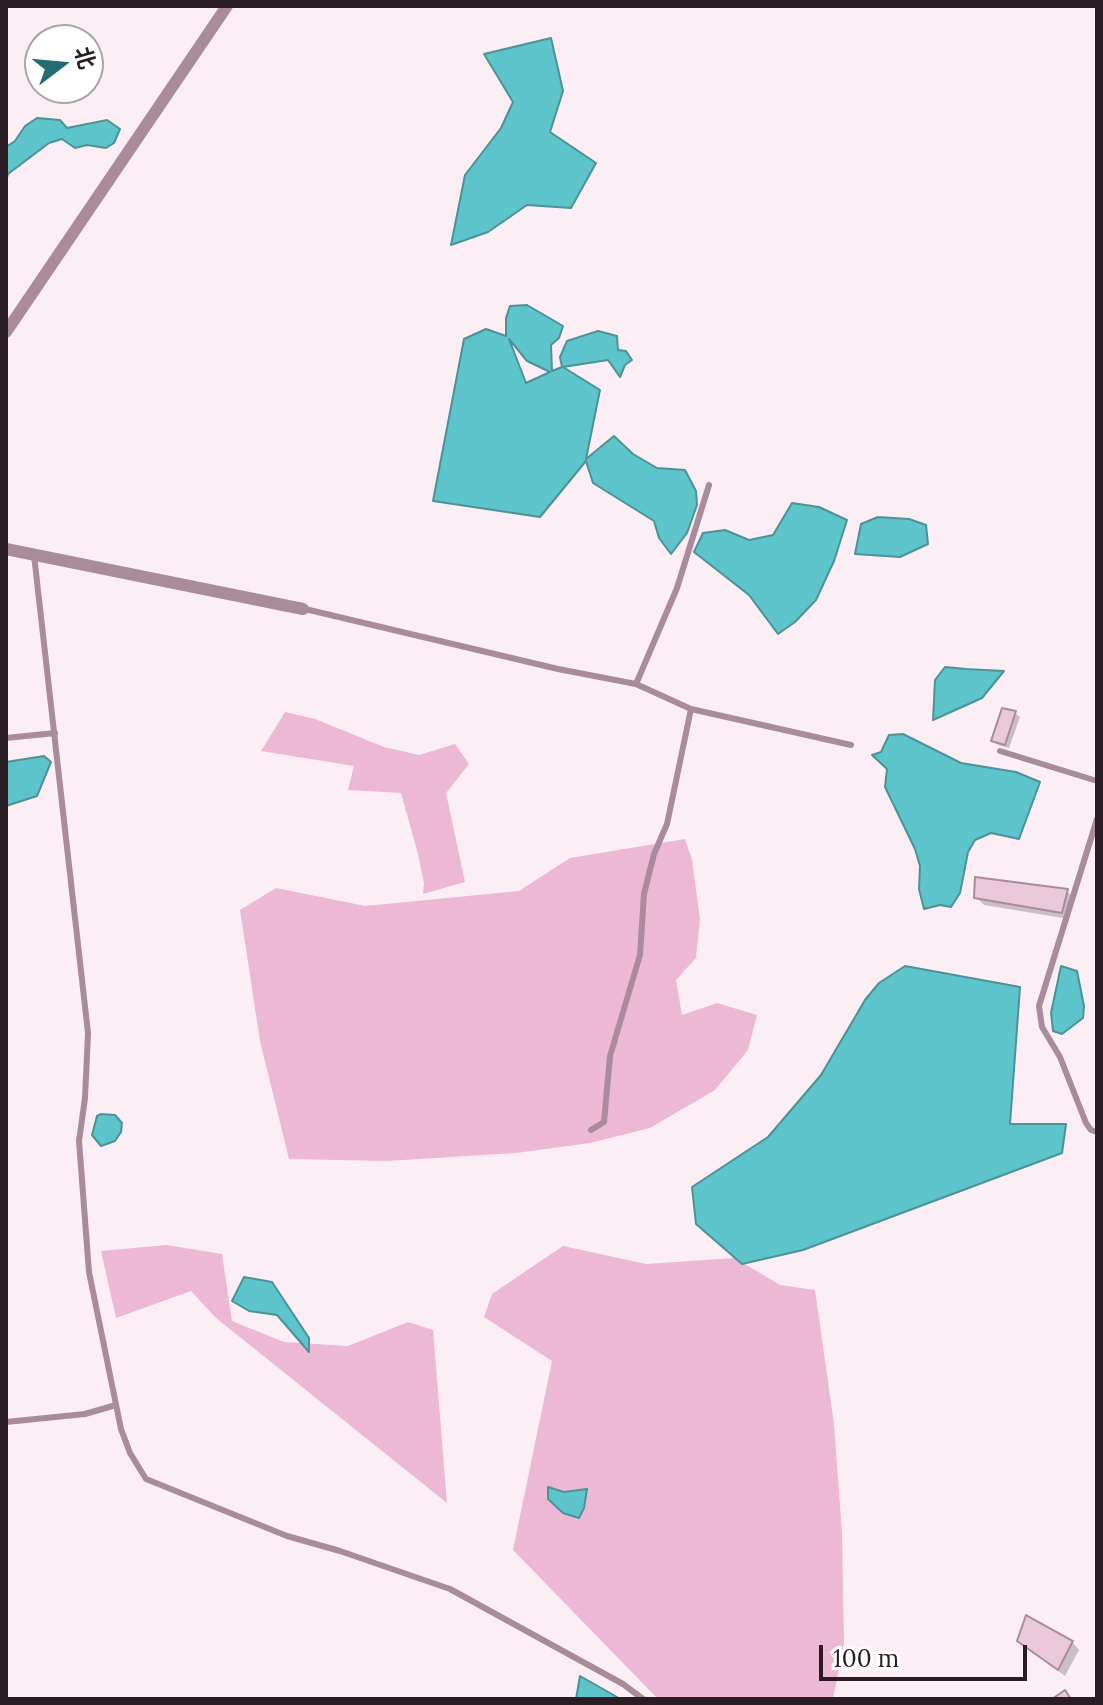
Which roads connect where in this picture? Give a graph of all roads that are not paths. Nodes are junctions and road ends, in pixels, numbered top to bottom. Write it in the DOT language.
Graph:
graph roads {
  1 [pos="227,6"];
  2 [pos="6,332"];
  3 [pos="709,485"];
  4 [pos="6,549"];
  5 [pos="34,555"];
  6 [pos="303,609"];
  7 [pos="636,684"];
  8 [pos="691,709"];
  9 [pos="55,733"];
  10 [pos="6,738"];
  11 [pos="851,745"];
  12 [pos="1000,751"];
  13 [pos="1097,781"];
  14 [pos="1097,819"];
  15 [pos="591,1130"];
  16 [pos="1097,1132"];
  17 [pos="116,1405"];
  18 [pos="6,1422"];
  19 [pos="643,1699"];
  1 -- 2 [label="street"];
  3 -- 7 [label="lane"];
  4 -- 5 [label="street"];
  5 -- 6 [label="street"];
  5 -- 9 [label="lane"];
  6 -- 7 [label="lane"];
  7 -- 8 [label="lane"];
  8 -- 11 [label="lane"];
  8 -- 15 [label="lane"];
  9 -- 10 [label="lane"];
  9 -- 17 [label="lane"];
  12 -- 13 [label="lane"];
  14 -- 16 [label="lane"];
  17 -- 18 [label="lane"];
  17 -- 19 [label="lane"];
}
